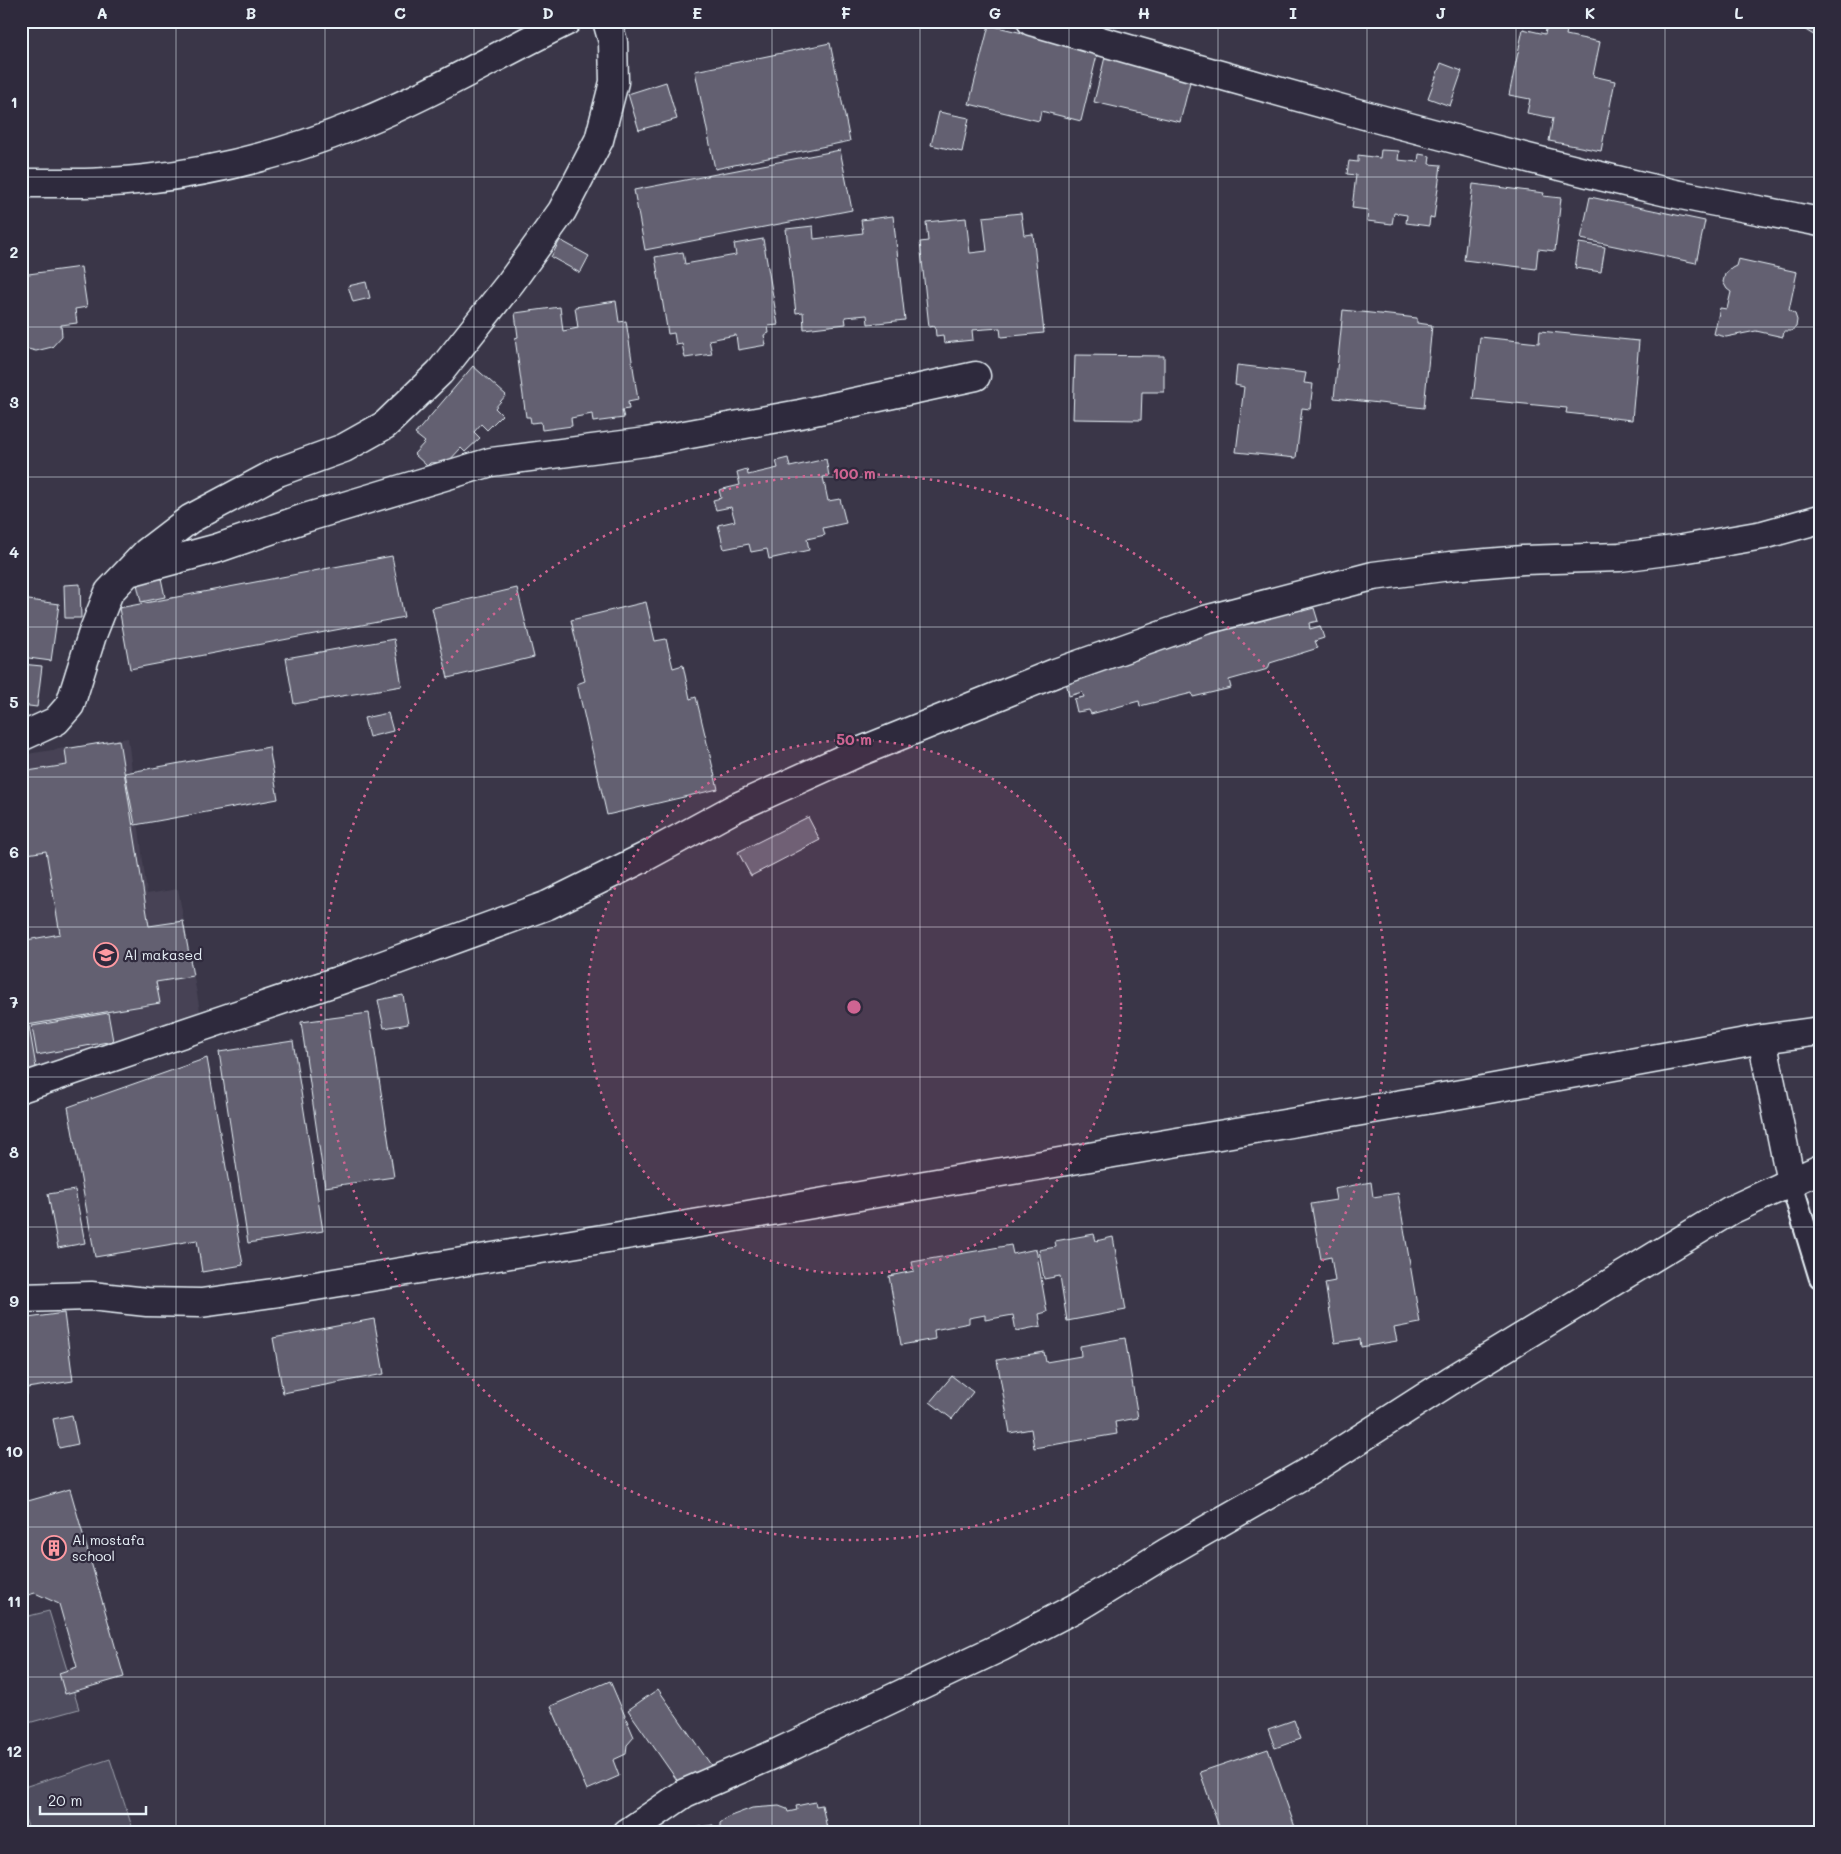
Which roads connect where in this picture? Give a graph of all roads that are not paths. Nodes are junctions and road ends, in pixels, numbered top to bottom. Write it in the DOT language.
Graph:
graph roads {
  1 [pos="567,21"];
  2 [pos="606,21"];
  3 [pos="1032,21"];
  4 [pos="21,183"];
  5 [pos="1820,222"];
  6 [pos="976,376"];
  7 [pos="1820,519"];
  8 [pos="129,572"];
  9 [pos="21,737"];
  10 [pos="1820,1031"];
  11 [pos="1762,1039"];
  12 [pos="21,1088"];
  13 [pos="1820,1168"];
  14 [pos="1791,1182"];
  15 [pos="1818,1263"];
  16 [pos="21,1298"];
  17 [pos="666,1820"];
  18 [pos="627,1833"];
  1 -- 4 [label="street"];
  2 -- 8 [label="street"];
  3 -- 5 [label="street"];
  6 -- 8 [label="street"];
  7 -- 12 [label="street"];
  8 -- 9 [label="street"];
  10 -- 11 [label="street"];
  11 -- 14 [label="street"];
  11 -- 16 [label="street"];
  13 -- 14 [label="street"];
  14 -- 15 [label="lane"];
  14 -- 17 [label="street"];
  17 -- 18 [label="street"];
}
